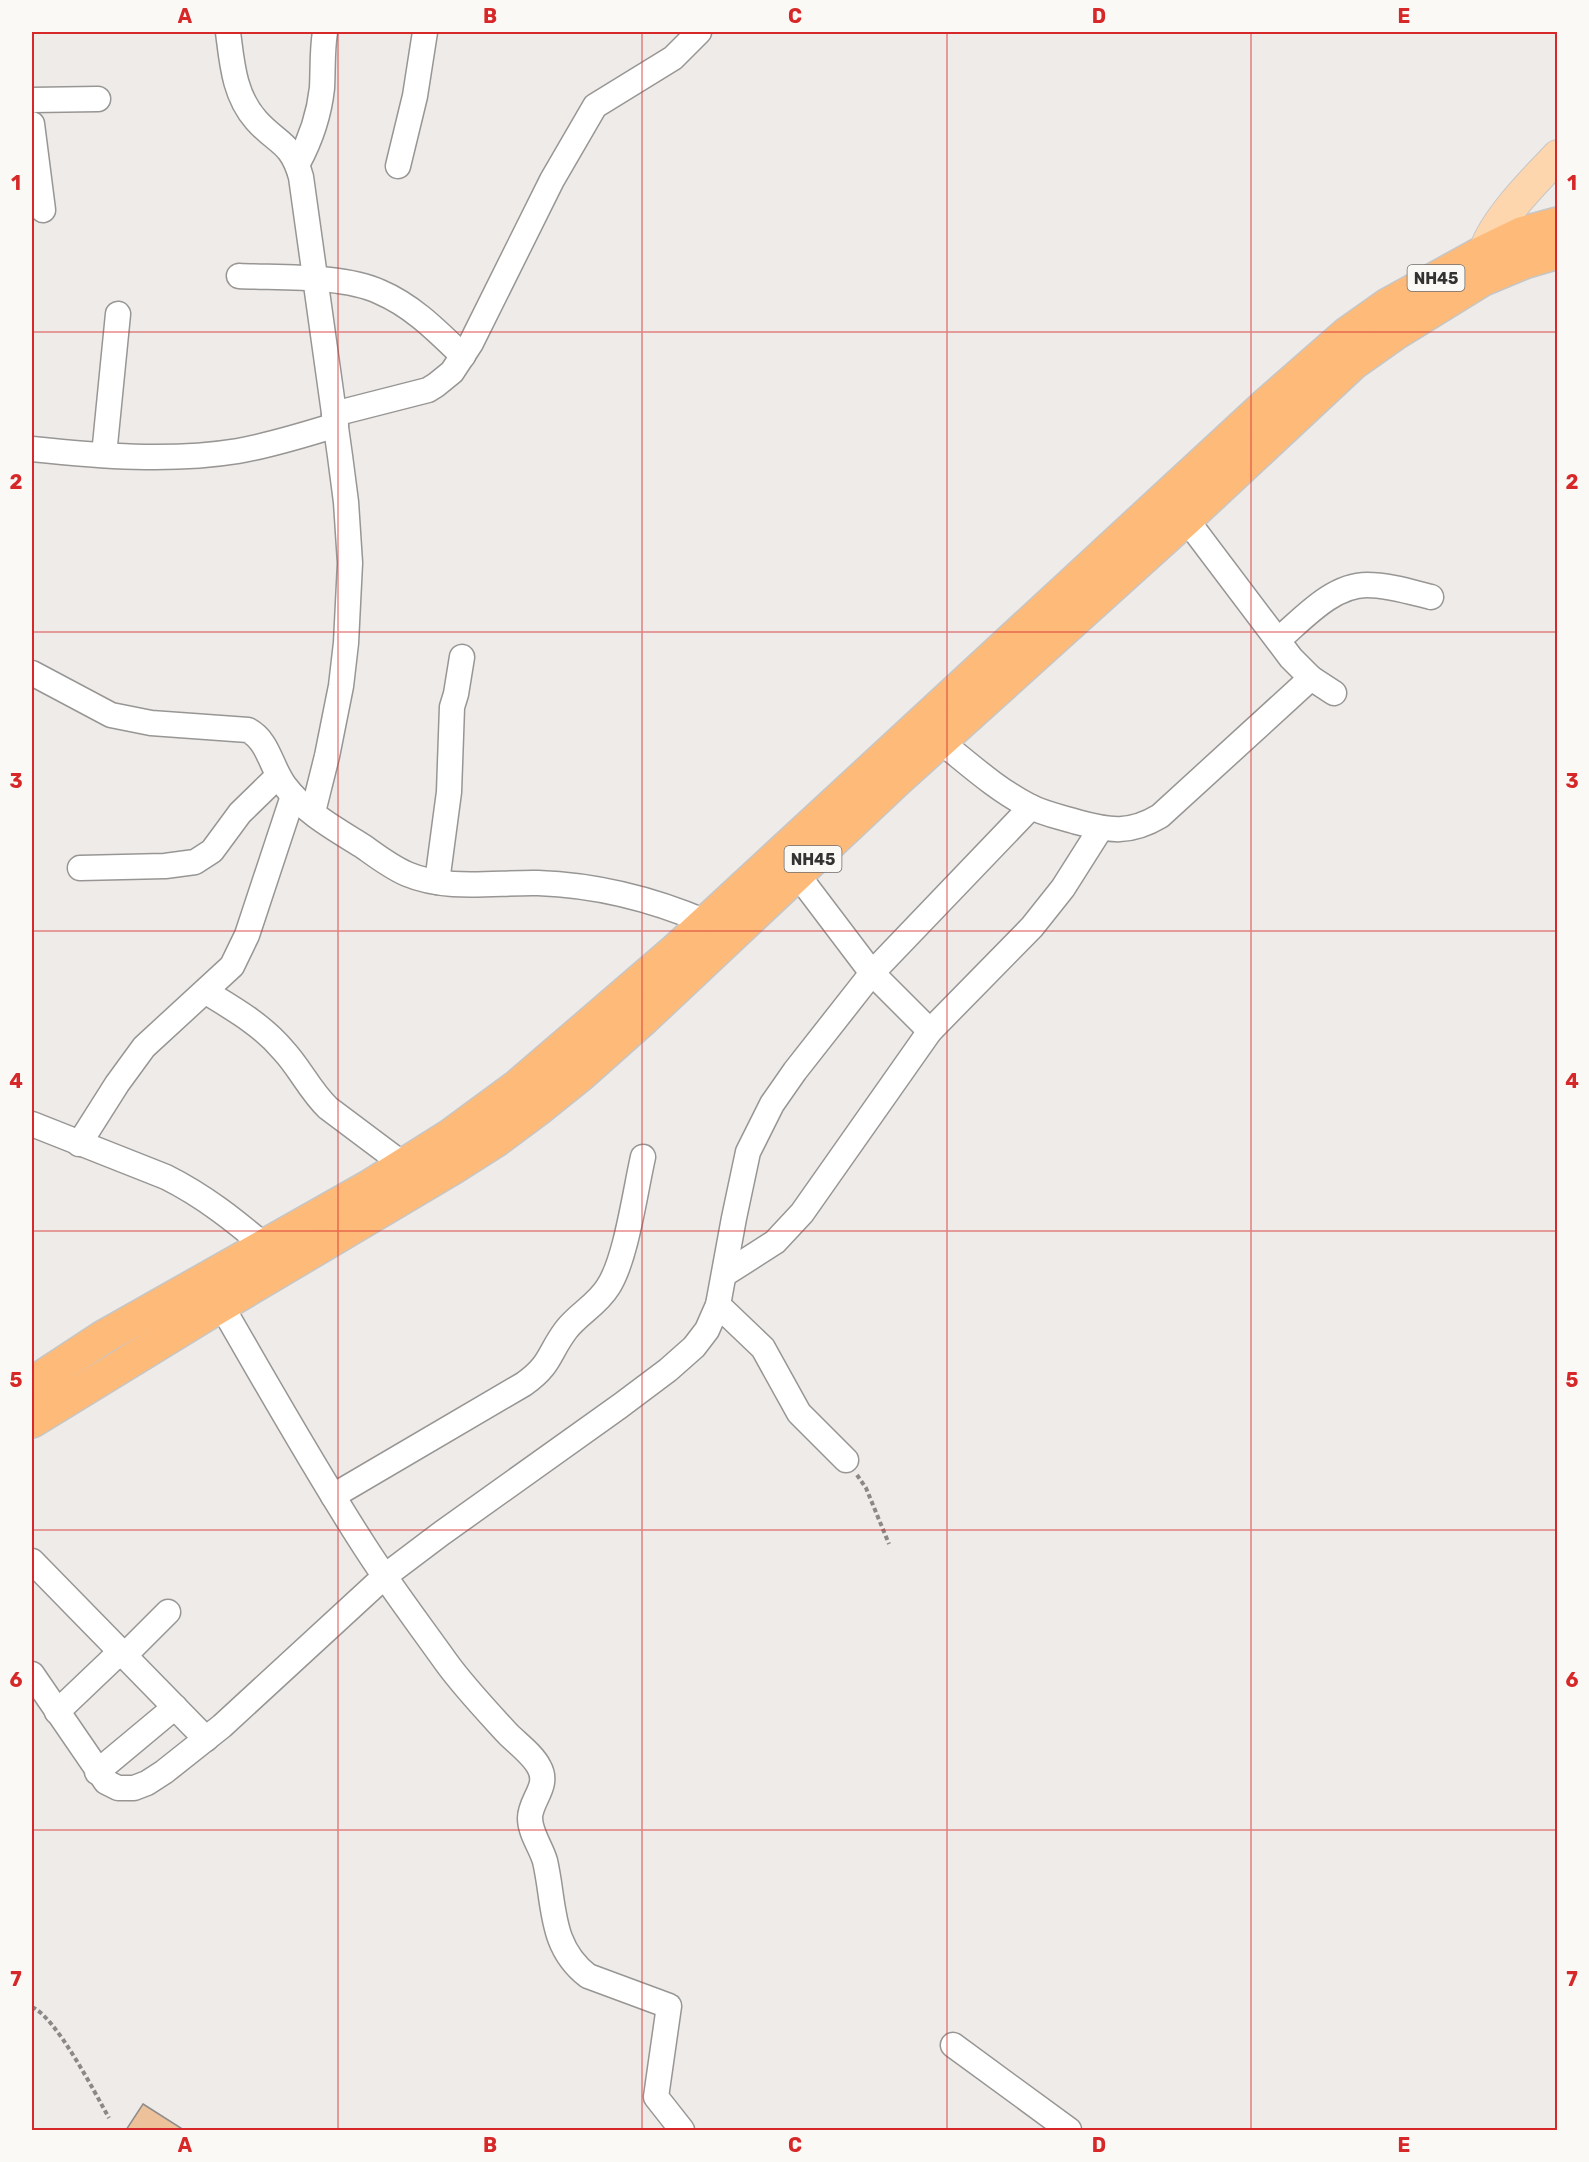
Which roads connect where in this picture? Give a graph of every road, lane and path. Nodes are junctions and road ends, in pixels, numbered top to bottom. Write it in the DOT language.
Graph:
graph roads {
  1 [pos="228,32"];
  2 [pos="325,32"];
  3 [pos="425,32"];
  4 [pos="699,32"];
  5 [pos="98,99"];
  6 [pos="32,100"];
  7 [pos="32,124"];
  8 [pos="1557,156"];
  9 [pos="298,163"];
  10 [pos="398,166"];
  11 [pos="43,210"];
  12 [pos="1557,224"];
  13 [pos="1557,252"];
  14 [pos="1484,265"];
  15 [pos="239,276"];
  16 [pos="316,280"];
  17 [pos="118,314"];
  18 [pos="463,357"];
  19 [pos="335,420"];
  20 [pos="32,448"];
  21 [pos="104,455"];
  22 [pos="1186,519"];
  23 [pos="1431,597"];
  24 [pos="1278,640"];
  25 [pos="462,657"];
  26 [pos="32,673"];
  27 [pos="1311,678"];
  28 [pos="1334,693"];
  29 [pos="940,741"];
  30 [pos="278,776"];
  31 [pos="293,796"];
  32 [pos="1031,807"];
  33 [pos="313,812"];
  34 [pos="1101,828"];
  35 [pos="80,868"];
  36 [pos="797,874"];
  37 [pos="437,882"];
  38 [pos="706,922"];
  39 [pos="872,973"];
  40 [pos="206,992"];
  41 [pos="930,1031"];
  42 [pos="32,1124"];
  43 [pos="79,1143"];
  44 [pos="643,1157"];
  45 [pos="404,1165"];
  46 [pos="266,1246"];
  47 [pos="725,1274"];
  48 [pos="220,1305"];
  49 [pos="718,1305"];
  50 [pos="32,1384"];
  51 [pos="32,1421"];
  52 [pos="846,1460"];
  53 [pos="333,1496"];
  54 [pos="889,1544"];
  55 [pos="32,1561"];
  56 [pos="385,1576"];
  57 [pos="168,1612"];
  58 [pos="122,1654"];
  59 [pos="32,1674"];
  60 [pos="175,1707"];
  61 [pos="57,1712"];
  62 [pos="206,1739"];
  63 [pos="97,1772"];
  64 [pos="32,2007"];
  65 [pos="954,2045"];
  66 [pos="109,2118"];
  67 [pos="682,2130"];
  68 [pos="1069,2130"];
  1 -- 9 [label="street"];
  2 -- 9 [label="street"];
  3 -- 10 [label="street"];
  4 -- 18 [label="street"];
  5 -- 6 [label="street"];
  7 -- 11 [label="street"];
  8 -- 14 [label="main road"];
  9 -- 16 [label="street"];
  12 -- 14 [label="highway, NH45"];
  13 -- 14 [label="highway, NH45"];
  14 -- 22 [label="highway, NH45"];
  14 -- 38 [label="highway, NH45"];
  15 -- 16 [label="street"];
  16 -- 18 [label="street"];
  16 -- 19 [label="street"];
  17 -- 21 [label="street"];
  18 -- 19 [label="street"];
  19 -- 21 [label="street"];
  19 -- 33 [label="street"];
  20 -- 21 [label="street"];
  22 -- 24 [label="street"];
  22 -- 29 [label="highway, NH45"];
  23 -- 24 [label="street"];
  24 -- 27 [label="street"];
  25 -- 37 [label="street"];
  26 -- 30 [label="street"];
  27 -- 28 [label="street"];
  27 -- 34 [label="street"];
  29 -- 32 [label="street"];
  29 -- 36 [label="highway, NH45"];
  30 -- 31 [label="street"];
  30 -- 35 [label="street"];
  31 -- 33 [label="street"];
  31 -- 40 [label="street"];
  32 -- 34 [label="street"];
  32 -- 39 [label="street"];
  33 -- 37 [label="street"];
  34 -- 41 [label="street"];
  36 -- 39 [label="street"];
  36 -- 48 [label="highway, NH45"];
  37 -- 38 [label="street"];
  38 -- 45 [label="highway, NH45"];
  39 -- 41 [label="street"];
  39 -- 47 [label="street"];
  40 -- 43 [label="street"];
  40 -- 45 [label="street"];
  41 -- 47 [label="street"];
  42 -- 43 [label="street"];
  43 -- 46 [label="street"];
  44 -- 53 [label="street"];
  45 -- 46 [label="highway, NH45"];
  46 -- 50 [label="highway, NH45"];
  47 -- 49 [label="street"];
  48 -- 51 [label="highway, NH45"];
  48 -- 53 [label="street"];
  49 -- 52 [label="street"];
  49 -- 56 [label="street"];
  52 -- 54 [label="path"];
  53 -- 56 [label="street"];
  55 -- 58 [label="street"];
  56 -- 62 [label="street"];
  56 -- 67 [label="street"];
  57 -- 58 [label="street"];
  58 -- 60 [label="street"];
  58 -- 61 [label="street"];
  59 -- 61 [label="street"];
  60 -- 62 [label="street"];
  60 -- 63 [label="street"];
  61 -- 63 [label="street"];
  62 -- 63 [label="street"];
  64 -- 66 [label="path"];
  65 -- 68 [label="street"];
}
